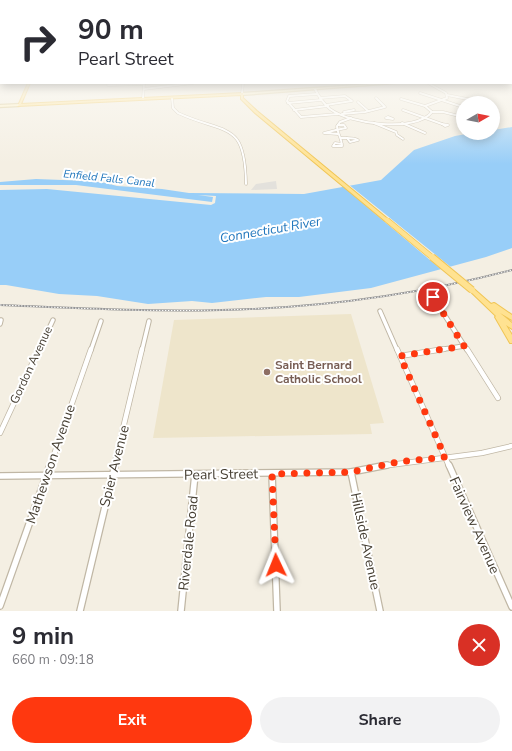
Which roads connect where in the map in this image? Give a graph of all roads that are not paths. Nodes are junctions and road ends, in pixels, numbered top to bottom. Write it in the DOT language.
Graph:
graph roads {
  1 [pos="425,106"];
  2 [pos="173,107"];
  3 [pos="251,107"];
  4 [pos="291,107"];
  5 [pos="323,107"];
  6 [pos="328,107"];
  7 [pos="363,107"];
  8 [pos="385,107"];
  9 [pos="294,110"];
  10 [pos="354,110"];
  11 [pos="403,110"];
  12 [pos="368,111"];
  13 [pos="432,112"];
  14 [pos="339,113"];
  15 [pos="456,115"];
  16 [pos="351,118"];
  17 [pos="424,119"];
  18 [pos="392,120"];
  19 [pos="373,122"];
  20 [pos="395,123"];
  21 [pos="402,123"];
  22 [pos="442,124"];
  23 [pos="337,125"];
  24 [pos="336,130"];
  25 [pos="426,133"];
  26 [pos="338,134"];
  27 [pos="341,138"];
  28 [pos="347,138"];
  29 [pos="403,139"];
  30 [pos="342,144"];
  31 [pos="246,184"];
  32 [pos="473,291"];
  33 [pos="433,297"];
  34 [pos="493,308"];
  35 [pos="380,311"];
  36 [pos="512,318"];
  37 [pos="53,320"];
  38 [pos="101,321"];
  39 [pos="149,321"];
  40 [pos="512,327"];
  41 [pos="512,341"];
  42 [pos="464,346"];
  43 [pos="400,356"];
  44 [pos="498,398"];
  45 [pos="0,433"];
  46 [pos="512,446"];
  47 [pos="445,457"];
  48 [pos="351,472"];
  49 [pos="195,474"];
  50 [pos="272,474"];
  51 [pos="0,476"];
  52 [pos="46,476"];
  53 [pos="112,476"];
  54 [pos="0,606"];
  55 [pos="512,607"];
  56 [pos="80,611"];
  57 [pos="181,611"];
  58 [pos="277,611"];
  59 [pos="380,611"];
  1 -- 13 [label="street"];
  2 -- 31 [label="street"];
  3 -- 32 [label="main road, bridge"];
  4 -- 9 [label="street"];
  5 -- 9 [label="street"];
  6 -- 14 [label="street"];
  7 -- 12 [label="street"];
  8 -- 12 [label="street"];
  9 -- 14 [label="street"];
  10 -- 14 [label="street"];
  11 -- 17 [label="street"];
  12 -- 14 [label="street"];
  13 -- 15 [label="street"];
  13 -- 17 [label="street"];
  14 -- 16 [label="street"];
  16 -- 19 [label="street"];
  16 -- 23 [label="street"];
  17 -- 21 [label="street"];
  17 -- 22 [label="street"];
  18 -- 20 [label="street"];
  19 -- 20 [label="street"];
  19 -- 29 [label="street"];
  20 -- 21 [label="street"];
  21 -- 25 [label="street"];
  23 -- 24 [label="street"];
  23 -- 24 [label="street"];
  24 -- 26 [label="street"];
  24 -- 26 [label="street"];
  26 -- 27 [label="street"];
  27 -- 28 [label="street"];
  27 -- 30 [label="street"];
  32 -- 34 [label="main road"];
  32 -- 36 [label="main road"];
  33 -- 42 [label="street"];
  34 -- 40 [label="main road"];
  34 -- 41 [label="main road"];
  35 -- 43 [label="street, Fairview Avenue"];
  37 -- 45 [label="street, Gordon Avenue"];
  38 -- 52 [label="street, Mathewson Avenue"];
  39 -- 53 [label="street, Spier Avenue"];
  42 -- 43 [label="street"];
  42 -- 44 [label="street"];
  43 -- 47 [label="street, Fairview Avenue"];
  46 -- 47 [label="street, Pearl Street"];
  47 -- 48 [label="street, Pearl Street"];
  47 -- 55 [label="street, Fairview Avenue"];
  48 -- 50 [label="street, Pearl Street"];
  48 -- 59 [label="street, Hillside Avenue"];
  49 -- 50 [label="street, Pearl Street"];
  49 -- 53 [label="street, Pearl Street"];
  49 -- 57 [label="street, Riverdale Road"];
  50 -- 58 [label="street"];
  51 -- 52 [label="street, Pearl Street"];
  52 -- 53 [label="street, Pearl Street"];
  52 -- 54 [label="street, Mathewson Avenue"];
  53 -- 56 [label="street, Spier Avenue"];
}
